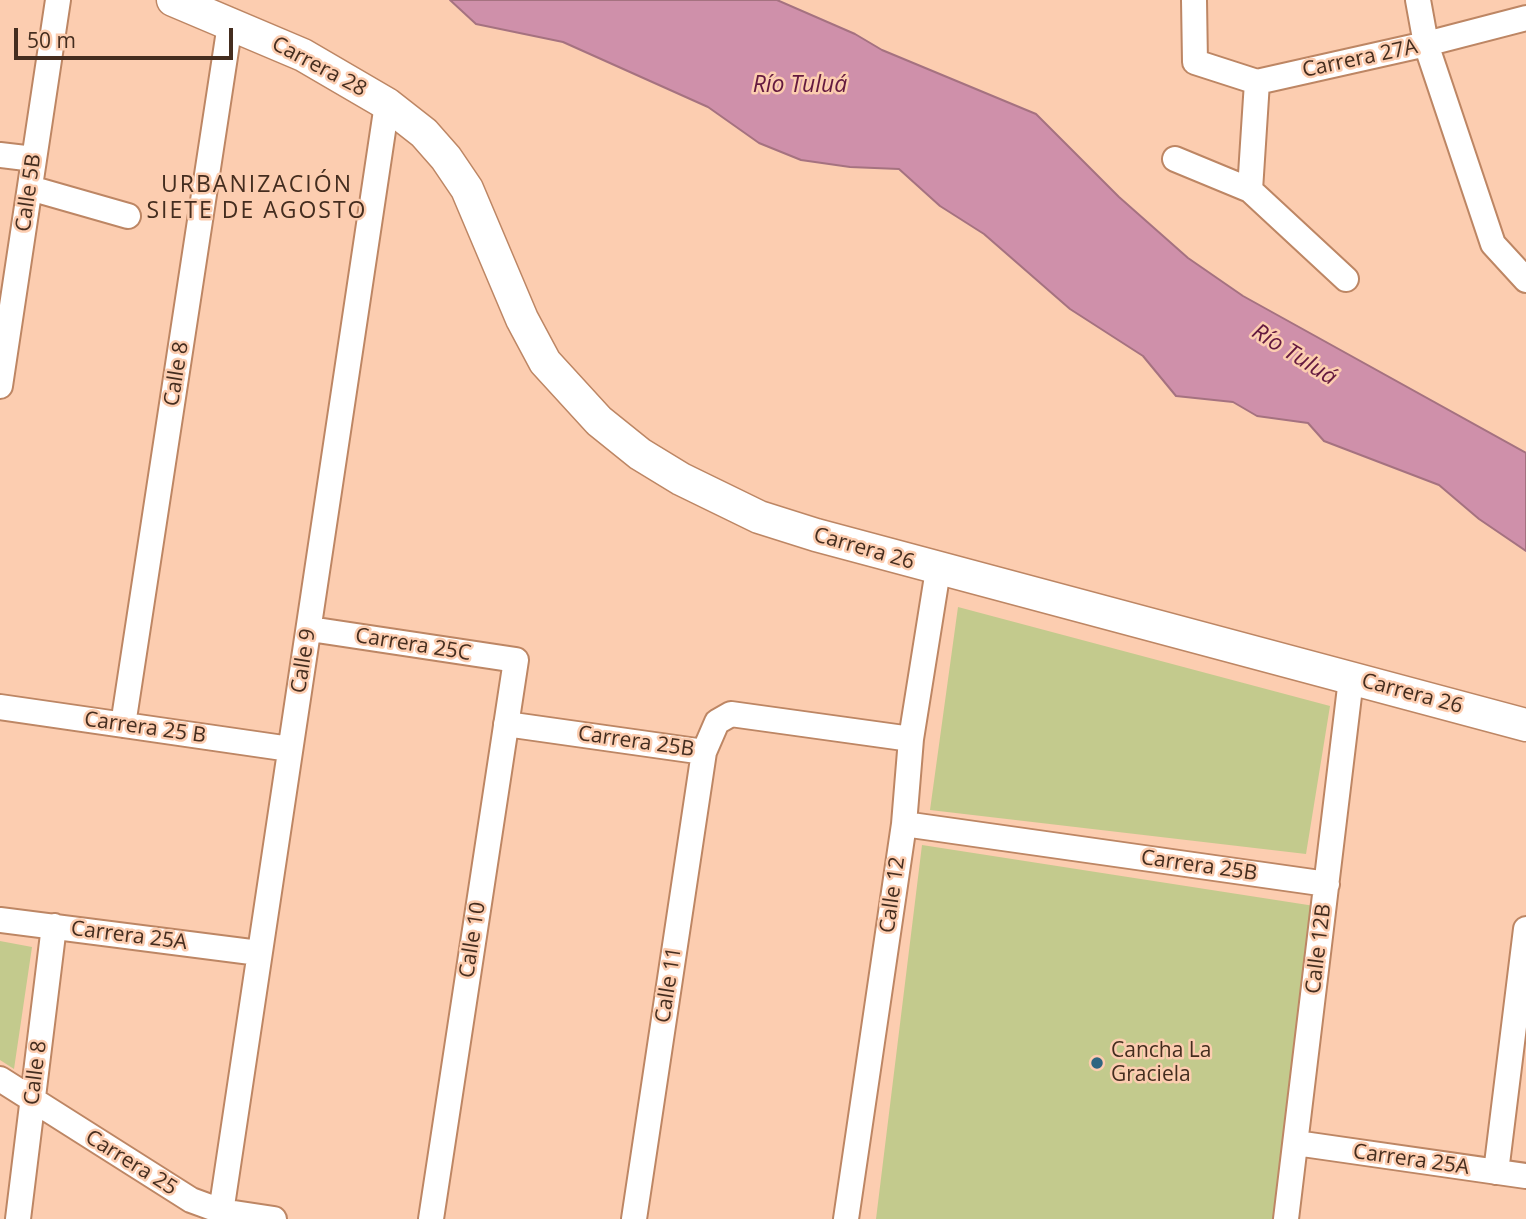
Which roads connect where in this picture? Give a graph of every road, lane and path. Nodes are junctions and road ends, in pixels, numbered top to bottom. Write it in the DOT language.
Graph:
graph roads {
  1 [pos="58,0"];
  2 [pos="173,0"];
  3 [pos="1194,0"];
  4 [pos="1418,0"];
  5 [pos="1526,18"];
  6 [pos="230,24"];
  7 [pos="1426,44"];
  8 [pos="1257,82"];
  9 [pos="387,104"];
  10 [pos="0,155"];
  11 [pos="34,159"];
  12 [pos="1175,159"];
  13 [pos="30,188"];
  14 [pos="1250,190"];
  15 [pos="128,216"];
  16 [pos="1346,279"];
  17 [pos="1526,279"];
  18 [pos="0,386"];
  19 [pos="938,570"];
  20 [pos="310,629"];
  21 [pos="516,660"];
  22 [pos="1351,678"];
  23 [pos="0,707"];
  24 [pos="506,724"];
  25 [pos="123,725"];
  26 [pos="1526,725"];
  27 [pos="911,739"];
  28 [pos="290,749"];
  29 [pos="704,752"];
  30 [pos="904,824"];
  31 [pos="1327,884"];
  32 [pos="0,920"];
  33 [pos="54,926"];
  34 [pos="1526,929"];
  35 [pos="259,953"];
  36 [pos="1,1082"];
  37 [pos="33,1101"];
  38 [pos="1296,1143"];
  39 [pos="1496,1172"];
  40 [pos="1526,1176"];
  41 [pos="220,1215"];
  42 [pos="18,1219"];
  43 [pos="274,1219"];
  44 [pos="431,1219"];
  45 [pos="634,1219"];
  46 [pos="846,1219"];
  47 [pos="1286,1219"];
  1 -- 11 [label="street, Calle 5B"];
  2 -- 6 [label="street, Carrera 28"];
  3 -- 8 [label="street"];
  4 -- 7 [label="street"];
  5 -- 7 [label="street, Carrera 27A"];
  6 -- 9 [label="street, Carrera 28"];
  6 -- 25 [label="street, Calle 8"];
  7 -- 8 [label="street, Carrera 27A"];
  7 -- 17 [label="street"];
  8 -- 14 [label="street"];
  9 -- 19 [label="street, Carrera 26"];
  9 -- 20 [label="street, Calle 9"];
  10 -- 11 [label="street"];
  11 -- 13 [label="street, Calle 5B"];
  12 -- 14 [label="street"];
  13 -- 15 [label="street"];
  13 -- 18 [label="street, Calle 5B"];
  14 -- 16 [label="street"];
  19 -- 22 [label="street, Carrera 26"];
  19 -- 27 [label="street, Calle 12"];
  20 -- 21 [label="street, Carrera 25C"];
  20 -- 28 [label="street, Calle 9"];
  21 -- 24 [label="street, Calle 10"];
  22 -- 26 [label="street, Carrera 26"];
  22 -- 31 [label="street, Calle 12B"];
  23 -- 25 [label="street, Carrera 25 B"];
  24 -- 29 [label="street, Carrera 25B"];
  24 -- 44 [label="street, Calle 10"];
  25 -- 28 [label="street, Carrera 25 B"];
  27 -- 29 [label="street, Carrera 25B"];
  27 -- 30 [label="street, Calle 12"];
  28 -- 35 [label="street, Calle 9"];
  29 -- 45 [label="street, Calle 11"];
  30 -- 31 [label="street, Carrera 25B"];
  30 -- 46 [label="street, Calle 12"];
  31 -- 38 [label="street, Calle 12B"];
  32 -- 33 [label="street, Carrera 25A"];
  33 -- 35 [label="street, Carrera 25A"];
  33 -- 37 [label="street, Calle 8"];
  34 -- 39 [label="street"];
  35 -- 41 [label="street, Calle 9"];
  36 -- 37 [label="street, Carrera 25"];
  37 -- 41 [label="street, Carrera 25"];
  37 -- 42 [label="street, Calle 8"];
  38 -- 39 [label="street, Carrera 25A"];
  38 -- 47 [label="street, Calle 12B"];
  39 -- 40 [label="street, Carrera 25A"];
  41 -- 43 [label="street, Carrera 25"];
}
